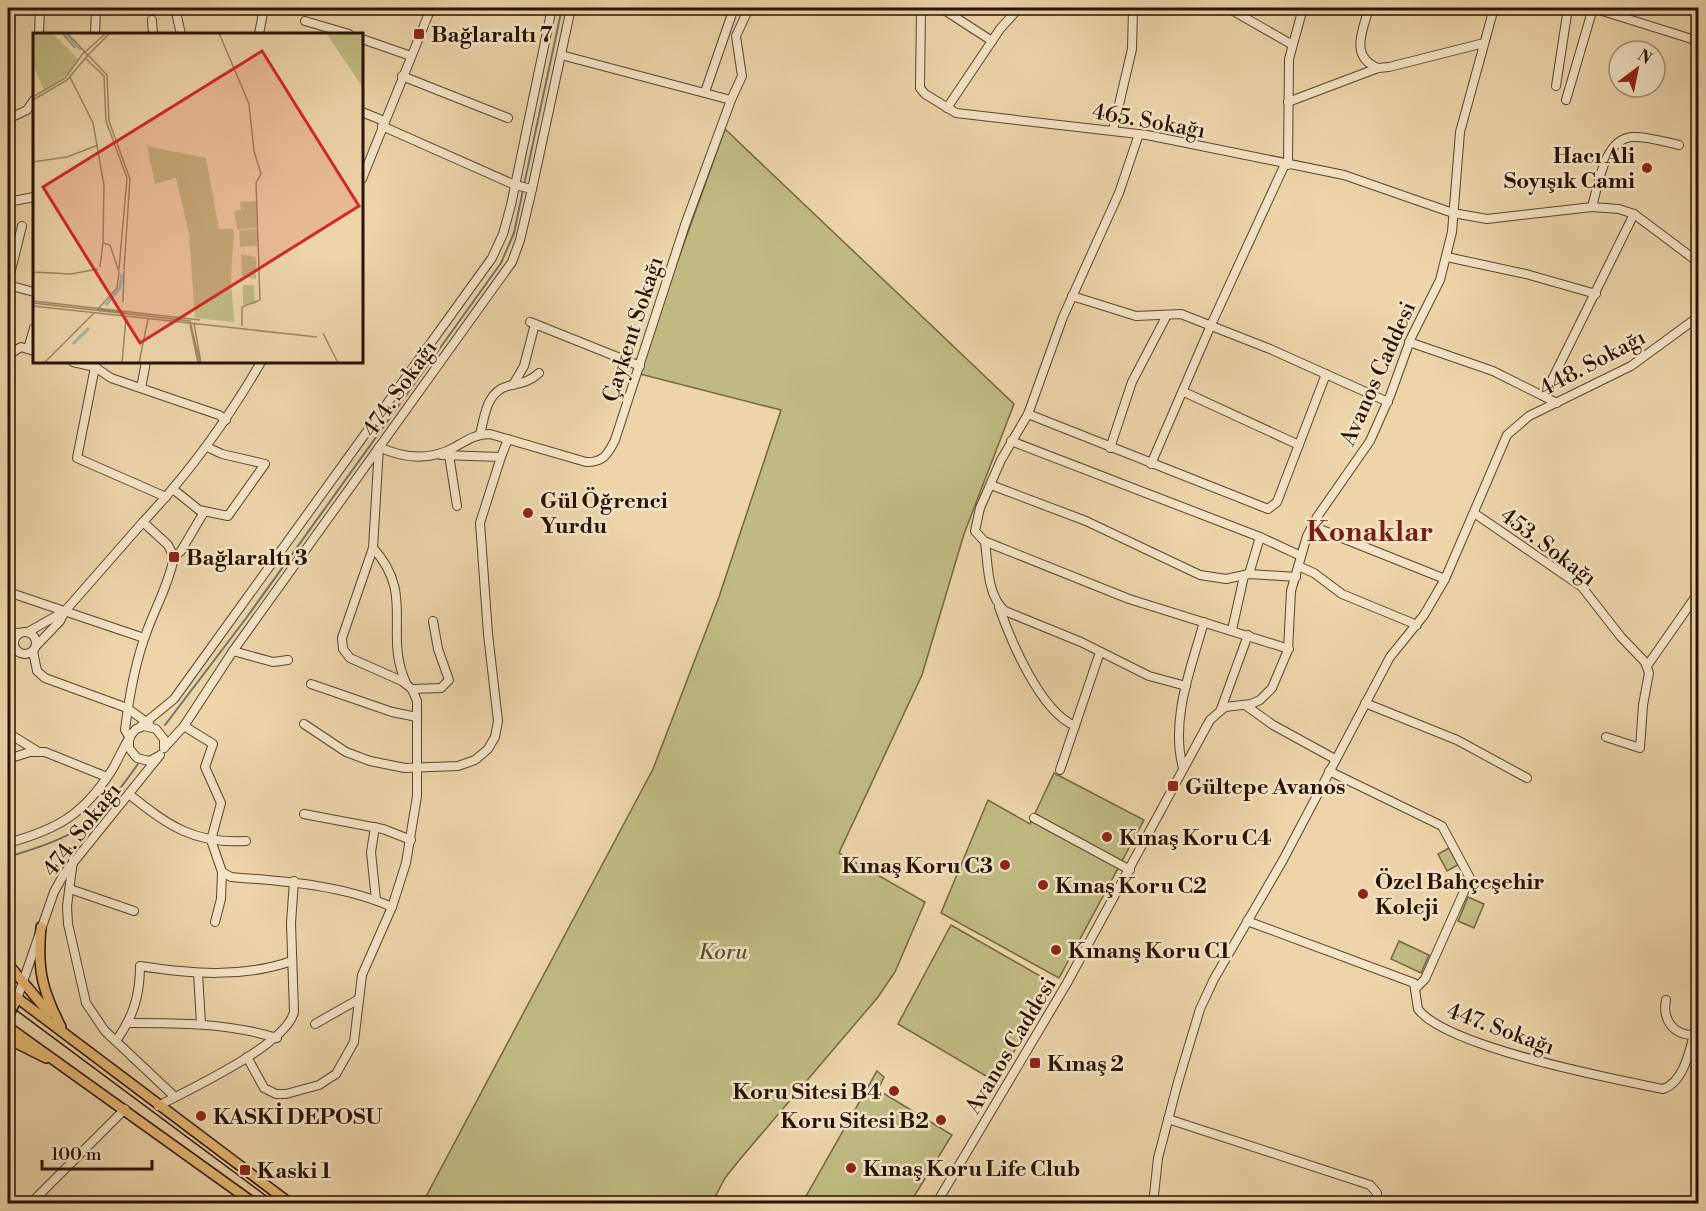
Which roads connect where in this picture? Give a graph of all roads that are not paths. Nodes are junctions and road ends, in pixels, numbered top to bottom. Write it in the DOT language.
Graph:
graph roads {
  1 [pos="10,8"];
  2 [pos="40,8"];
  3 [pos="96,8"];
  4 [pos="175,8"];
  5 [pos="264,8"];
  6 [pos="431,8"];
  7 [pos="552,8"];
  8 [pos="571,8"];
  9 [pos="734,8"];
  10 [pos="749,8"];
  11 [pos="921,8"];
  12 [pos="941,8"];
  13 [pos="1018,8"];
  14 [pos="1133,8"];
  15 [pos="1151,8"];
  16 [pos="1228,8"];
  17 [pos="1303,8"];
  18 [pos="1369,8"];
  19 [pos="1494,8"];
  20 [pos="1568,8"];
  21 [pos="1593,8"];
  22 [pos="1162,10"];
  23 [pos="152,20"];
  24 [pos="305,21"];
  25 [pos="8,27"];
  26 [pos="39,33"];
  27 [pos="95,33"];
  28 [pos="153,33"];
  29 [pos="181,33"];
  30 [pos="259,33"];
  31 [pos="346,33"];
  32 [pos="363,39"];
  33 [pos="1698,41"];
  34 [pos="992,42"];
  35 [pos="1484,43"];
  36 [pos="1292,44"];
  37 [pos="561,55"];
  38 [pos="411,56"];
  39 [pos="1377,68"];
  40 [pos="402,76"];
  41 [pos="1556,86"];
  42 [pos="705,92"];
  43 [pos="731,100"];
  44 [pos="1566,100"];
  45 [pos="33,101"];
  46 [pos="1288,102"];
  47 [pos="947,108"];
  48 [pos="363,113"];
  49 [pos="508,118"];
  50 [pos="8,119"];
  51 [pos="383,124"];
  52 [pos="1113,130"];
  53 [pos="1138,134"];
  54 [pos="1679,145"];
  55 [pos="1287,165"];
  56 [pos="363,174"];
  57 [pos="517,185"];
  58 [pos="531,188"];
  59 [pos="33,197"];
  60 [pos="8,202"];
  61 [pos="1592,207"];
  62 [pos="1453,213"];
  63 [pos="1634,214"];
  64 [pos="22,226"];
  65 [pos="1448,257"];
  66 [pos="1698,262"];
  67 [pos="8,284"];
  68 [pos="33,292"];
  69 [pos="1596,294"];
  70 [pos="1072,296"];
  71 [pos="1167,315"];
  72 [pos="1698,317"];
  73 [pos="1211,325"];
  74 [pos="1409,342"];
  75 [pos="31,350"];
  76 [pos="8,362"];
  77 [pos="146,363"];
  78 [pos="260,363"];
  79 [pos="96,364"];
  80 [pos="640,366"];
  81 [pos="539,373"];
  82 [pos="1326,374"];
  83 [pos="513,385"];
  84 [pos="141,388"];
  85 [pos="1184,392"];
  86 [pos="1544,396"];
  87 [pos="1388,402"];
  88 [pos="1557,403"];
  89 [pos="1028,414"];
  90 [pos="226,420"];
  91 [pos="480,434"];
  92 [pos="508,439"];
  93 [pos="1011,441"];
  94 [pos="1299,446"];
  95 [pos="207,447"];
  96 [pos="379,447"];
  97 [pos="1110,448"];
  98 [pos="436,455"];
  99 [pos="449,455"];
  100 [pos="501,457"];
  101 [pos="1151,464"];
  102 [pos="991,485"];
  103 [pos="173,489"];
  104 [pos="166,497"];
  105 [pos="457,506"];
  106 [pos="204,512"];
  107 [pos="1474,513"];
  108 [pos="142,522"];
  109 [pos="1312,526"];
  110 [pos="1260,537"];
  111 [pos="986,542"];
  112 [pos="373,548"];
  113 [pos="1301,556"];
  114 [pos="174,557"];
  115 [pos="1298,566"];
  116 [pos="1246,575"];
  117 [pos="1296,577"];
  118 [pos="1445,579"];
  119 [pos="8,592"];
  120 [pos="1698,593"];
  121 [pos="999,605"];
  122 [pos="66,610"];
  123 [pos="433,621"];
  124 [pos="1204,622"];
  125 [pos="1417,624"];
  126 [pos="1232,630"];
  127 [pos="8,632"];
  128 [pos="24,632"];
  129 [pos="1248,635"];
  130 [pos="144,638"];
  131 [pos="8,645"];
  132 [pos="34,648"];
  133 [pos="1289,649"];
  134 [pos="17,650"];
  135 [pos="233,651"];
  136 [pos="1100,652"];
  137 [pos="288,660"];
  138 [pos="1647,666"];
  139 [pos="311,684"];
  140 [pos="409,686"];
  141 [pos="1186,686"];
  142 [pos="1365,703"];
  143 [pos="1245,705"];
  144 [pos="127,708"];
  145 [pos="1221,709"];
  146 [pos="417,717"];
  147 [pos="304,724"];
  148 [pos="146,725"];
  149 [pos="184,726"];
  150 [pos="1075,726"];
  151 [pos="8,734"];
  152 [pos="1606,737"];
  153 [pos="129,739"];
  154 [pos="38,751"];
  155 [pos="162,751"];
  156 [pos="8,759"];
  157 [pos="1335,759"];
  158 [pos="1183,768"];
  159 [pos="417,769"];
  160 [pos="1060,770"];
  161 [pos="1329,771"];
  162 [pos="107,777"];
  163 [pos="1527,778"];
  164 [pos="130,795"];
  165 [pos="304,814"];
  166 [pos="1034,818"];
  167 [pos="375,827"];
  168 [pos="211,840"];
  169 [pos="411,840"];
  170 [pos="246,841"];
  171 [pos="8,843"];
  172 [pos="73,861"];
  173 [pos="1130,870"];
  174 [pos="222,872"];
  175 [pos="294,881"];
  176 [pos="70,889"];
  177 [pos="376,900"];
  178 [pos="392,907"];
  179 [pos="134,911"];
  180 [pos="1247,921"];
  181 [pos="215,922"];
  182 [pos="41,927"];
  183 [pos="292,961"];
  184 [pos="8,963"];
  185 [pos="198,973"];
  186 [pos="23,980"];
  187 [pos="1416,988"];
  188 [pos="8,991"];
  189 [pos="17,999"];
  190 [pos="359,999"];
  191 [pos="1666,1000"];
  192 [pos="8,1016"];
  193 [pos="1698,1020"];
  194 [pos="129,1023"];
  195 [pos="201,1024"];
  196 [pos="315,1024"];
  197 [pos="8,1027"];
  198 [pos="62,1029"];
  199 [pos="1693,1035"];
  200 [pos="277,1038"];
  201 [pos="8,1039"];
  202 [pos="116,1041"];
  203 [pos="247,1057"];
  204 [pos="71,1070"];
  205 [pos="175,1097"];
  206 [pos="158,1106"];
  207 [pos="125,1109"];
  208 [pos="1168,1119"];
  209 [pos="244,1200"];
  210 [pos="30,1203"];
  211 [pos="255,1203"];
  212 [pos="291,1203"];
  213 [pos="936,1203"];
  214 [pos="1153,1203"];
  215 [pos="1377,1203"];
  1 -- 25 [label="street"];
  2 -- 26 [label="street"];
  3 -- 27 [label="street"];
  4 -- 29 [label="street"];
  5 -- 30 [label="street"];
  6 -- 38 [label="street"];
  7 -- 57 [label="street, 474. Sokağı"];
  8 -- 37 [label="street, 474. Sokağı"];
  9 -- 42 [label="street"];
  10 -- 43 [label="street, Çaykent Sokağı"];
  11 -- 47 [label="street, 465. Sokağı"];
  12 -- 34 [label="street"];
  13 -- 34 [label="street"];
  14 -- 52 [label="street"];
  15 -- 22 [label="street"];
  16 -- 36 [label="street"];
  17 -- 36 [label="street"];
  18 -- 39 [label="street"];
  19 -- 35 [label="street, Avanos Caddesi"];
  20 -- 41 [label="street"];
  21 -- 33 [label="street"];
  21 -- 44 [label="street"];
  23 -- 28 [label="street"];
  24 -- 31 [label="street"];
  32 -- 38 [label="street"];
  34 -- 47 [label="street"];
  35 -- 39 [label="street"];
  35 -- 62 [label="street, Avanos Caddesi"];
  36 -- 46 [label="street"];
  37 -- 42 [label="street"];
  37 -- 58 [label="street, 474. Sokağı"];
  38 -- 40 [label="street"];
  39 -- 46 [label="street"];
  40 -- 49 [label="street"];
  40 -- 51 [label="street"];
  42 -- 43 [label="street"];
  43 -- 80 [label="street, Çaykent Sokağı"];
  45 -- 50 [label="street"];
  46 -- 55 [label="street"];
  47 -- 52 [label="street, 465. Sokağı"];
  48 -- 51 [label="street"];
  51 -- 56 [label="street"];
  51 -- 57 [label="street"];
  52 -- 53 [label="street, 465. Sokağı"];
  53 -- 55 [label="street, 465. Sokağı"];
  53 -- 70 [label="street"];
  54 -- 61 [label="street"];
  55 -- 62 [label="street, 465. Sokağı"];
  55 -- 73 [label="street"];
  57 -- 58 [label="street"];
  57 -- 148 [label="street, 474. Sokağı"];
  58 -- 96 [label="street, 474. Sokağı"];
  59 -- 60 [label="street"];
  61 -- 62 [label="street, 465. Sokağı"];
  61 -- 63 [label="street, 465. Sokağı"];
  62 -- 65 [label="street, Avanos Caddesi"];
  63 -- 66 [label="street"];
  63 -- 69 [label="street"];
  64 -- 67 [label="street"];
  65 -- 69 [label="street"];
  65 -- 74 [label="street, Avanos Caddesi"];
  67 -- 68 [label="street"];
  69 -- 86 [label="street"];
  70 -- 71 [label="street"];
  70 -- 89 [label="street"];
  71 -- 73 [label="street"];
  71 -- 97 [label="street"];
  72 -- 88 [label="street, 448. Sokağı"];
  73 -- 82 [label="street"];
  73 -- 85 [label="street"];
  74 -- 86 [label="street"];
  74 -- 87 [label="street, Avanos Caddesi"];
  75 -- 76 [label="street"];
  77 -- 84 [label="street"];
  78 -- 90 [label="street"];
  79 -- 84 [label="street"];
  79 -- 104 [label="street"];
  80 -- 83 [label="street"];
  80 -- 92 [label="street, Çaykent Sokağı"];
  81 -- 83 [label="street"];
  82 -- 87 [label="street"];
  82 -- 94 [label="street"];
  83 -- 91 [label="street"];
  84 -- 90 [label="street"];
  85 -- 94 [label="street"];
  85 -- 101 [label="street"];
  86 -- 88 [label="street"];
  87 -- 109 [label="street, Avanos Caddesi"];
  88 -- 107 [label="street, 448. Sokağı"];
  89 -- 93 [label="street"];
  89 -- 97 [label="street"];
  90 -- 95 [label="street"];
  91 -- 92 [label="street, Çaykent Sokağı"];
  91 -- 98 [label="street"];
  92 -- 100 [label="street"];
  93 -- 102 [label="street"];
  93 -- 110 [label="street"];
  94 -- 101 [label="street"];
  95 -- 103 [label="street"];
  95 -- 106 [label="street"];
  96 -- 98 [label="street"];
  96 -- 112 [label="street"];
  96 -- 135 [label="street, 474. Sokağı"];
  97 -- 101 [label="street"];
  98 -- 99 [label="street"];
  99 -- 100 [label="street"];
  99 -- 105 [label="street"];
  100 -- 159 [label="street"];
  102 -- 111 [label="street"];
  102 -- 116 [label="street"];
  103 -- 104 [label="street"];
  103 -- 106 [label="street"];
  104 -- 108 [label="street"];
  106 -- 114 [label="street"];
  107 -- 118 [label="street"];
  107 -- 138 [label="street, 453. Sokağı"];
  108 -- 114 [label="street"];
  108 -- 122 [label="street"];
  109 -- 113 [label="street, Avanos Caddesi"];
  109 -- 118 [label="street"];
  110 -- 113 [label="street"];
  110 -- 116 [label="street"];
  111 -- 121 [label="street"];
  111 -- 124 [label="street"];
  112 -- 140 [label="street"];
  112 -- 140 [label="street"];
  113 -- 115 [label="street, Avanos Caddesi"];
  114 -- 130 [label="street"];
  115 -- 117 [label="street, Avanos Caddesi"];
  115 -- 125 [label="street"];
  116 -- 117 [label="street"];
  116 -- 126 [label="street"];
  117 -- 133 [label="street, Avanos Caddesi"];
  118 -- 125 [label="street"];
  119 -- 122 [label="street"];
  120 -- 138 [label="street"];
  121 -- 136 [label="street"];
  121 -- 150 [label="street"];
  122 -- 128 [label="street"];
  122 -- 130 [label="street"];
  122 -- 132 [label="street"];
  123 -- 140 [label="street"];
  124 -- 126 [label="street"];
  124 -- 141 [label="street"];
  125 -- 142 [label="street"];
  126 -- 129 [label="street"];
  127 -- 128 [label="street"];
  128 -- 132 [label="street"];
  128 -- 134 [label="street"];
  129 -- 133 [label="street"];
  129 -- 145 [label="street"];
  130 -- 144 [label="street"];
  131 -- 134 [label="street"];
  132 -- 134 [label="street"];
  132 -- 144 [label="street"];
  133 -- 143 [label="street, Avanos Caddesi"];
  135 -- 137 [label="street"];
  135 -- 149 [label="street, 474. Sokağı"];
  136 -- 141 [label="street"];
  136 -- 150 [label="street"];
  138 -- 152 [label="street"];
  139 -- 146 [label="street"];
  140 -- 146 [label="street"];
  141 -- 158 [label="street"];
  142 -- 157 [label="street"];
  142 -- 163 [label="street"];
  143 -- 145 [label="street, Avanos Caddesi"];
  143 -- 157 [label="street"];
  144 -- 148 [label="street"];
  144 -- 153 [label="street"];
  145 -- 158 [label="street, Avanos Caddesi"];
  146 -- 159 [label="street"];
  147 -- 159 [label="street"];
  148 -- 153 [label="street"];
  148 -- 155 [label="street"];
  149 -- 155 [label="street, 474. Sokağı"];
  149 -- 168 [label="street"];
  150 -- 160 [label="street"];
  151 -- 154 [label="street"];
  153 -- 155 [label="street"];
  153 -- 162 [label="street"];
  154 -- 156 [label="street"];
  154 -- 162 [label="street"];
  155 -- 164 [label="street, 474. Sokağı"];
  157 -- 161 [label="street"];
  158 -- 173 [label="street, Avanos Caddesi"];
  159 -- 169 [label="street"];
  161 -- 180 [label="street"];
  161 -- 187 [label="street"];
  162 -- 171 [label="street"];
  164 -- 168 [label="street"];
  164 -- 172 [label="street, 474. Sokağı"];
  165 -- 167 [label="street"];
  166 -- 173 [label="street"];
  167 -- 169 [label="street"];
  167 -- 177 [label="street"];
  168 -- 170 [label="street"];
  168 -- 174 [label="street"];
  169 -- 178 [label="street"];
  172 -- 176 [label="street"];
  172 -- 182 [label="street, 474. Sokağı"];
  173 -- 213 [label="street, Avanos Caddesi"];
  174 -- 175 [label="street"];
  174 -- 181 [label="street"];
  175 -- 177 [label="street"];
  175 -- 183 [label="street"];
  176 -- 179 [label="street"];
  176 -- 202 [label="street"];
  177 -- 178 [label="street"];
  178 -- 190 [label="street"];
  180 -- 187 [label="street"];
  180 -- 208 [label="street"];
  182 -- 186 [label="street, 474. Sokağı"];
  182 -- 198 [label="main road"];
  183 -- 185 [label="street"];
  183 -- 200 [label="street"];
  184 -- 186 [label="main road"];
  185 -- 194 [label="street"];
  185 -- 195 [label="street"];
  186 -- 189 [label="street, 474. Sokağı"];
  186 -- 198 [label="main road"];
  187 -- 199 [label="street, 447. Sokağı"];
  188 -- 189 [label="main road"];
  189 -- 192 [label="main road"];
  189 -- 198 [label="main road"];
  190 -- 196 [label="street"];
  190 -- 203 [label="street"];
  191 -- 199 [label="street"];
  193 -- 199 [label="street, 447. Sokağı"];
  194 -- 195 [label="street"];
  194 -- 202 [label="street"];
  195 -- 200 [label="street"];
  197 -- 204 [label="main road"];
  198 -- 206 [label="main road"];
  200 -- 203 [label="street"];
  201 -- 204 [label="main road"];
  202 -- 205 [label="street"];
  203 -- 205 [label="street"];
  204 -- 207 [label="main road"];
  205 -- 206 [label="street"];
  206 -- 212 [label="main road"];
  207 -- 209 [label="main road"];
  207 -- 210 [label="street"];
  208 -- 214 [label="street"];
  208 -- 215 [label="street"];
  209 -- 211 [label="main road"];
}
